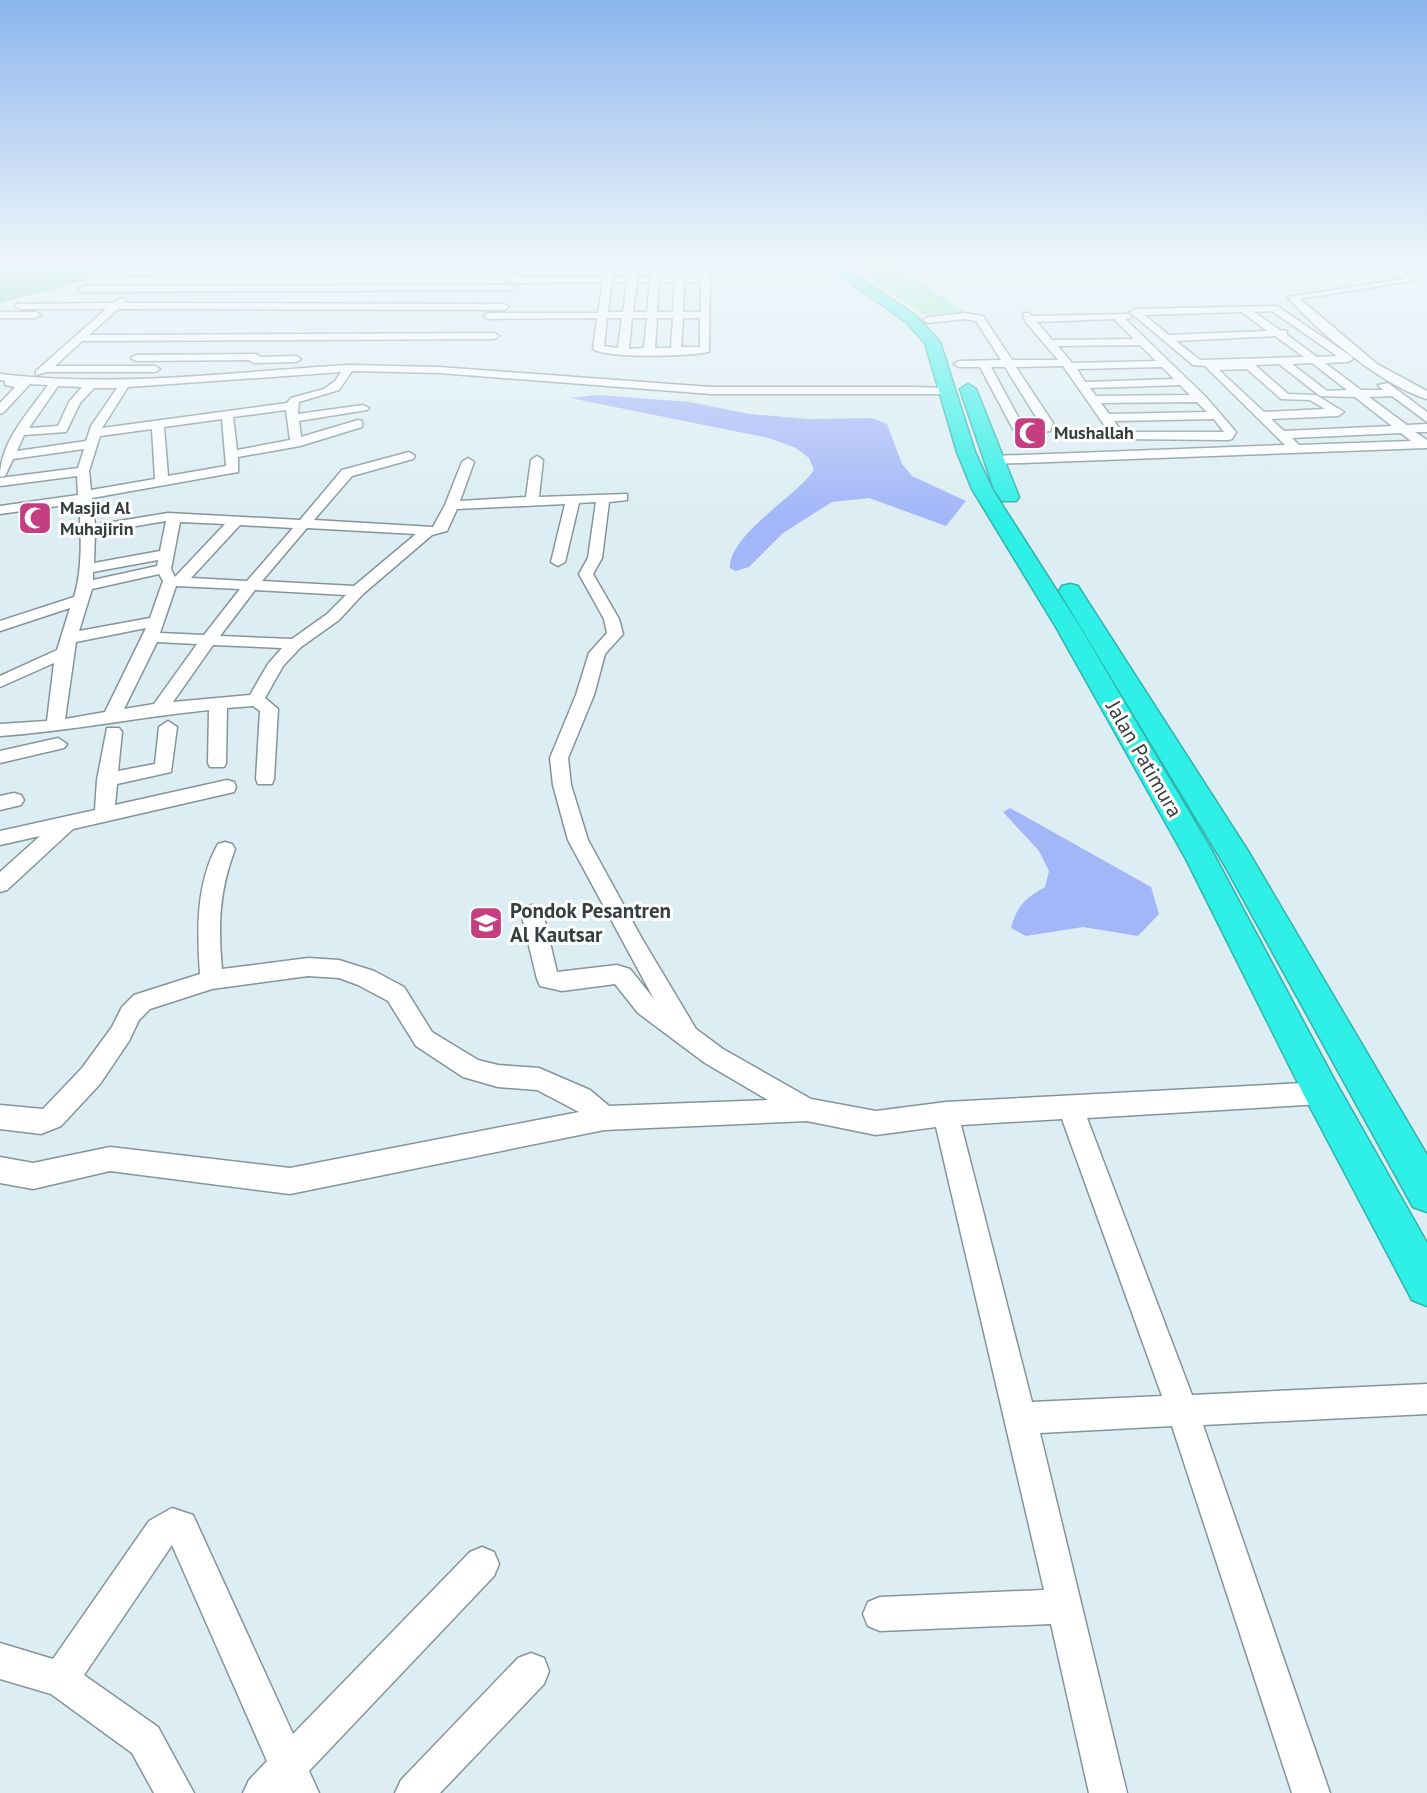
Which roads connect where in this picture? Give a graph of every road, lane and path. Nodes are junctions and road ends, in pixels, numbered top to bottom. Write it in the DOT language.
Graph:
graph roads {
  1 [pos="68,349"];
  2 [pos="165,349"];
  3 [pos="178,349"];
  4 [pos="264,349"];
  5 [pos="355,349"];
  6 [pos="598,349"];
  7 [pos="628,349"];
  8 [pos="649,349"];
  9 [pos="676,349"];
  10 [pos="705,349"];
  11 [pos="935,349"];
  12 [pos="957,349"];
  13 [pos="1000,349"];
  14 [pos="1054,349"];
  15 [pos="1149,349"];
  16 [pos="1178,349"];
  17 [pos="1212,349"];
  18 [pos="1299,349"];
  19 [pos="1334,349"];
  20 [pos="1352,349"];
  21 [pos="649,352"];
  22 [pos="676,352"];
  23 [pos="58,358"];
  24 [pos="156,358"];
  25 [pos="447,358"];
  26 [pos="1348,359"];
  27 [pos="256,360"];
  28 [pos="1315,360"];
  29 [pos="1163,361"];
  30 [pos="1282,361"];
  31 [pos="1229,362"];
  32 [pos="1067,363"];
  33 [pos="972,364"];
  34 [pos="1011,364"];
  35 [pos="359,365"];
  36 [pos="627,365"];
  37 [pos="45,369"];
  38 [pos="145,369"];
  39 [pos="0,377"];
  40 [pos="0,382"];
  41 [pos="1184,382"];
  42 [pos="55,383"];
  43 [pos="125,384"];
  44 [pos="23,385"];
  45 [pos="90,385"];
  46 [pos="1081,385"];
  47 [pos="0,391"];
  48 [pos="948,391"];
  49 [pos="1395,393"];
  50 [pos="1360,395"];
  51 [pos="1427,396"];
  52 [pos="1201,398"];
  53 [pos="1092,400"];
  54 [pos="2,405"];
  55 [pos="363,408"];
  56 [pos="291,412"];
  57 [pos="227,415"];
  58 [pos="1217,415"];
  59 [pos="1260,416"];
  60 [pos="1104,418"];
  61 [pos="1427,418"];
  62 [pos="358,424"];
  63 [pos="158,425"];
  64 [pos="1427,428"];
  65 [pos="1404,429"];
  66 [pos="20,432"];
  67 [pos="1228,436"];
  68 [pos="93,439"];
  69 [pos="1289,442"];
  70 [pos="296,443"];
  71 [pos="1425,444"];
  72 [pos="1242,447"];
  73 [pos="231,455"];
  74 [pos="8,456"];
  75 [pos="409,456"];
  76 [pos="537,460"];
  77 [pos="993,460"];
  78 [pos="468,462"];
  79 [pos="83,471"];
  80 [pos="0,473"];
  81 [pos="162,481"];
  82 [pos="0,482"];
  83 [pos="85,494"];
  84 [pos="0,500"];
  85 [pos="573,500"];
  86 [pos="532,502"];
  87 [pos="453,505"];
  88 [pos="0,510"];
  89 [pos="174,518"];
  90 [pos="235,522"];
  91 [pos="301,525"];
  92 [pos="88,530"];
  93 [pos="428,531"];
  94 [pos="558,562"];
  95 [pos="86,569"];
  96 [pos="170,571"];
  97 [pos="252,584"];
  98 [pos="358,591"];
  99 [pos="83,593"];
  100 [pos="0,626"];
  101 [pos="153,630"];
  102 [pos="208,641"];
  103 [pos="295,644"];
  104 [pos="67,645"];
  105 [pos="0,682"];
  106 [pos="256,701"];
  107 [pos="218,704"];
  108 [pos="160,709"];
  109 [pos="112,724"];
  110 [pos="168,727"];
  111 [pos="0,730"];
  112 [pos="57,735"];
  113 [pos="0,757"];
  114 [pos="216,762"];
  115 [pos="265,779"];
  116 [pos="106,780"];
  117 [pos="227,787"];
  118 [pos="104,814"];
  119 [pos="69,821"];
  120 [pos="0,838"];
  121 [pos="225,849"];
  122 [pos="0,884"];
  123 [pos="532,914"];
  124 [pos="212,980"];
  125 [pos="689,1038"];
  126 [pos="1322,1093"];
  127 [pos="1071,1109"];
  128 [pos="807,1110"];
  129 [pos="946,1114"];
  130 [pos="0,1117"];
  131 [pos="604,1118"];
  132 [pos="0,1170"];
  133 [pos="1427,1193"];
  134 [pos="1427,1285"];
  135 [pos="1427,1399"];
  136 [pos="1182,1410"];
  137 [pos="1021,1418"];
  138 [pos="482,1564"];
  139 [pos="1063,1606"];
  140 [pos="880,1614"];
  141 [pos="0,1661"];
  142 [pos="531,1671"];
  143 [pos="60,1679"];
  144 [pos="293,1780"];
  145 [pos="175,1793"];
  146 [pos="262,1793"];
  147 [pos="414,1793"];
  148 [pos="1108,1793"];
  149 [pos="1311,1793"];
  1 -- 23 [label="street"];
  2 -- 24 [label="street"];
  3 -- 27 [label="street"];
  4 -- 27 [label="street"];
  5 -- 27 [label="street"];
  6 -- 36 [label="street"];
  7 -- 36 [label="street"];
  8 -- 21 [label="street"];
  9 -- 22 [label="street"];
  10 -- 22 [label="street"];
  11 -- 48 [label="highway, Jalan Patimura"];
  12 -- 33 [label="highway, Jalan Patimura"];
  13 -- 34 [label="street"];
  14 -- 32 [label="street"];
  15 -- 29 [label="street"];
  16 -- 31 [label="street"];
  17 -- 31 [label="street"];
  18 -- 28 [label="street"];
  19 -- 26 [label="street"];
  20 -- 51 [label="street"];
  21 -- 22 [label="street"];
  21 -- 36 [label="street"];
  23 -- 24 [label="street"];
  23 -- 37 [label="street"];
  24 -- 27 [label="street"];
  24 -- 38 [label="street"];
  25 -- 35 [label="street"];
  26 -- 28 [label="street"];
  26 -- 49 [label="street"];
  27 -- 35 [label="street"];
  27 -- 35 [label="street"];
  27 -- 38 [label="street"];
  27 -- 43 [label="street"];
  28 -- 30 [label="street"];
  28 -- 50 [label="street"];
  29 -- 32 [label="street"];
  29 -- 41 [label="street"];
  30 -- 31 [label="street"];
  30 -- 50 [label="street"];
  32 -- 34 [label="street"];
  32 -- 46 [label="street"];
  33 -- 34 [label="street"];
  33 -- 34 [label="street"];
  33 -- 77 [label="highway, Jalan Patimura"];
  35 -- 36 [label="street"];
  35 -- 56 [label="street"];
  36 -- 48 [label="street"];
  37 -- 38 [label="street"];
  37 -- 44 [label="street"];
  39 -- 44 [label="street"];
  40 -- 44 [label="street"];
  41 -- 46 [label="street"];
  41 -- 52 [label="street"];
  42 -- 44 [label="street"];
  42 -- 45 [label="street"];
  42 -- 66 [label="street"];
  43 -- 45 [label="street"];
  43 -- 68 [label="street"];
  44 -- 47 [label="street"];
  44 -- 54 [label="street"];
  45 -- 66 [label="street"];
  46 -- 53 [label="street"];
  48 -- 126 [label="highway, Jalan Patimura"];
  49 -- 50 [label="street"];
  49 -- 61 [label="street"];
  50 -- 65 [label="street"];
  52 -- 53 [label="street"];
  52 -- 58 [label="street"];
  53 -- 60 [label="street"];
  55 -- 56 [label="street"];
  56 -- 57 [label="street"];
  56 -- 70 [label="street"];
  57 -- 63 [label="street"];
  57 -- 73 [label="street"];
  58 -- 60 [label="street"];
  58 -- 67 [label="street"];
  59 -- 59 [label="street"];
  59 -- 69 [label="street"];
  60 -- 67 [label="street"];
  62 -- 70 [label="street"];
  63 -- 68 [label="street"];
  63 -- 81 [label="street"];
  64 -- 65 [label="street"];
  65 -- 69 [label="street"];
  65 -- 71 [label="street"];
  66 -- 74 [label="street"];
  67 -- 72 [label="street"];
  68 -- 74 [label="street"];
  68 -- 79 [label="street"];
  69 -- 71 [label="street"];
  69 -- 72 [label="street"];
  70 -- 73 [label="street"];
  72 -- 77 [label="street"];
  73 -- 81 [label="street"];
  74 -- 80 [label="street"];
  75 -- 91 [label="street"];
  76 -- 86 [label="street"];
  77 -- 133 [label="highway, Jalan Patimura"];
  78 -- 87 [label="street"];
  79 -- 82 [label="street"];
  79 -- 83 [label="street"];
  81 -- 83 [label="street"];
  83 -- 84 [label="street"];
  83 -- 88 [label="street"];
  83 -- 92 [label="street"];
  85 -- 86 [label="street"];
  85 -- 94 [label="street"];
  85 -- 125 [label="street"];
  86 -- 87 [label="street"];
  87 -- 93 [label="street"];
  89 -- 90 [label="street"];
  89 -- 92 [label="street"];
  89 -- 96 [label="street"];
  90 -- 91 [label="street"];
  90 -- 96 [label="street"];
  91 -- 93 [label="street"];
  91 -- 97 [label="street"];
  92 -- 95 [label="street"];
  93 -- 98 [label="street"];
  95 -- 96 [label="street"];
  95 -- 99 [label="street"];
  96 -- 97 [label="street"];
  96 -- 99 [label="street"];
  96 -- 101 [label="street"];
  97 -- 98 [label="street"];
  97 -- 102 [label="street"];
  98 -- 103 [label="street"];
  99 -- 100 [label="street"];
  99 -- 104 [label="street"];
  101 -- 102 [label="street"];
  101 -- 104 [label="street"];
  101 -- 109 [label="street"];
  102 -- 103 [label="street"];
  102 -- 108 [label="street"];
  103 -- 106 [label="street"];
  104 -- 105 [label="street"];
  104 -- 112 [label="street"];
  106 -- 107 [label="street"];
  106 -- 115 [label="street"];
  107 -- 108 [label="street"];
  107 -- 114 [label="street"];
  108 -- 109 [label="street"];
  109 -- 112 [label="street"];
  109 -- 116 [label="street"];
  110 -- 116 [label="street"];
  111 -- 112 [label="street"];
  112 -- 113 [label="street"];
  116 -- 118 [label="street"];
  117 -- 118 [label="street"];
  118 -- 119 [label="street"];
  119 -- 120 [label="street"];
  119 -- 122 [label="street"];
  121 -- 124 [label="street"];
  123 -- 125 [label="street"];
  124 -- 130 [label="street"];
  124 -- 131 [label="street"];
  125 -- 128 [label="street"];
  126 -- 127 [label="street"];
  126 -- 134 [label="highway, Jalan Patimura"];
  127 -- 129 [label="street"];
  127 -- 136 [label="street"];
  128 -- 129 [label="street"];
  128 -- 131 [label="street"];
  129 -- 137 [label="street"];
  131 -- 132 [label="street"];
  135 -- 136 [label="street"];
  136 -- 137 [label="street"];
  136 -- 149 [label="street"];
  137 -- 139 [label="street"];
  138 -- 144 [label="street"];
  139 -- 140 [label="street"];
  139 -- 148 [label="street"];
  141 -- 143 [label="street"];
  142 -- 147 [label="street"];
  143 -- 144 [label="street"];
  143 -- 145 [label="street"];
  144 -- 146 [label="street"];
}
